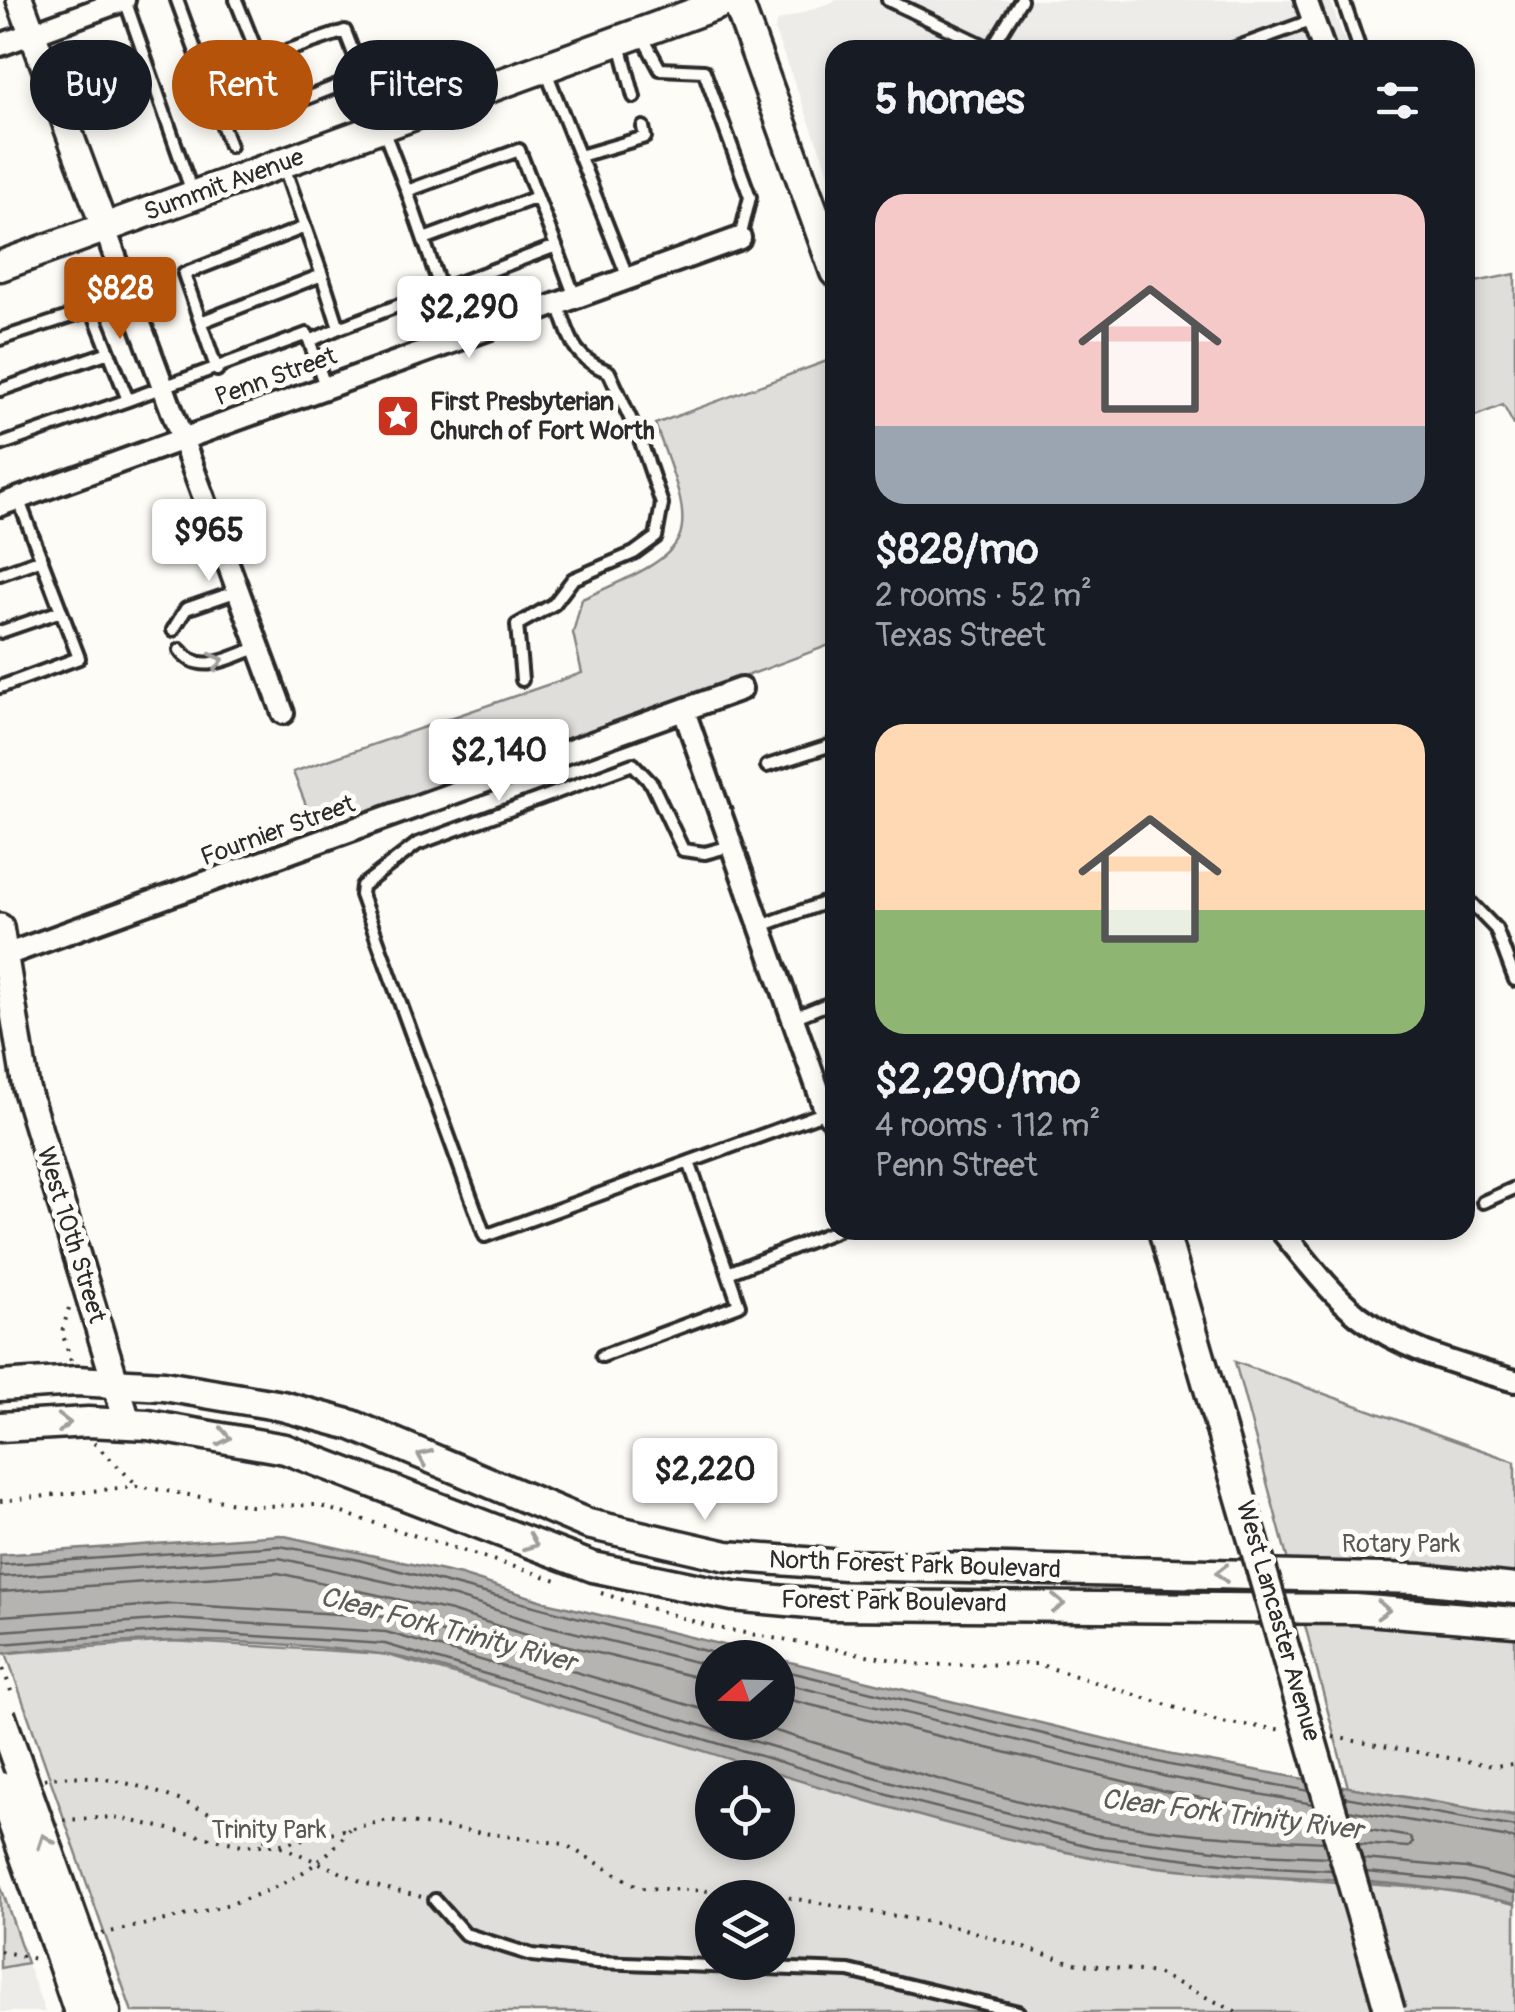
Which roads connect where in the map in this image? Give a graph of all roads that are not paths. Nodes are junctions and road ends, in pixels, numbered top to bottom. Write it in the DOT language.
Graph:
graph roads {
  1 [pos="20,0"];
  2 [pos="124,0"];
  3 [pos="177,0"];
  4 [pos="236,0"];
  5 [pos="730,0"];
  6 [pos="737,0"];
  7 [pos="888,0"];
  8 [pos="1020,0"];
  9 [pos="1342,0"];
  10 [pos="1310,10"];
  11 [pos="32,34"];
  12 [pos="630,37"];
  13 [pos="252,40"];
  14 [pos="312,40"];
  15 [pos="346,40"];
  16 [pos="970,40"];
  17 [pos="997,40"];
  18 [pos="1250,40"];
  19 [pos="1320,40"];
  20 [pos="1356,40"];
  21 [pos="0,45"];
  22 [pos="545,68"];
  23 [pos="498,85"];
  24 [pos="634,96"];
  25 [pos="643,127"];
  26 [pos="375,130"];
  27 [pos="384,130"];
  28 [pos="230,146"];
  29 [pos="580,156"];
  30 [pos="283,164"];
  31 [pos="407,191"];
  32 [pos="194,196"];
  33 [pos="536,197"];
  34 [pos="306,227"];
  35 [pos="105,229"];
  36 [pos="740,238"];
  37 [pos="424,239"];
  38 [pos="825,244"];
  39 [pos="556,246"];
  40 [pos="0,266"];
  41 [pos="322,275"];
  42 [pos="628,278"];
  43 [pos="441,290"];
  44 [pos="130,297"];
  45 [pos="566,300"];
  46 [pos="92,309"];
  47 [pos="201,322"];
  48 [pos="339,328"];
  49 [pos="0,338"];
  50 [pos="310,341"];
  51 [pos="109,352"];
  52 [pos="218,370"];
  53 [pos="325,386"];
  54 [pos="0,390"];
  55 [pos="164,390"];
  56 [pos="128,400"];
  57 [pos="182,438"];
  58 [pos="0,446"];
  59 [pos="9,501"];
  60 [pos="42,559"];
  61 [pos="0,574"];
  62 [pos="238,591"];
  63 [pos="62,610"];
  64 [pos="173,630"];
  65 [pos="0,632"];
  66 [pos="259,648"];
  67 [pos="180,650"];
  68 [pos="522,680"];
  69 [pos="0,687"];
  70 [pos="741,689"];
  71 [pos="684,712"];
  72 [pos="282,713"];
  73 [pos="825,747"];
  74 [pos="767,766"];
  75 [pos="731,846"];
  76 [pos="825,903"];
  77 [pos="1475,907"];
  78 [pos="0,926"];
  79 [pos="760,927"];
  80 [pos="3,956"];
  81 [pos="1515,980"];
  82 [pos="825,1004"];
  83 [pos="792,1018"];
  84 [pos="825,1102"];
  85 [pos="825,1119"];
  86 [pos="689,1162"];
  87 [pos="1515,1188"];
  88 [pos="1483,1202"];
  89 [pos="825,1235"];
  90 [pos="1167,1240"];
  91 [pos="1290,1240"];
  92 [pos="728,1273"];
  93 [pos="602,1356"];
  94 [pos="1515,1381"];
  95 [pos="116,1383"];
  96 [pos="0,1386"];
  97 [pos="128,1424"];
  98 [pos="0,1427"];
  99 [pos="1515,1590"];
  100 [pos="1515,1622"];
  101 [pos="0,1715"];
  102 [pos="0,1787"];
  103 [pos="435,1900"];
  104 [pos="69,1943"];
  105 [pos="79,2012"];
  106 [pos="106,2012"];
  107 [pos="1018,2012"];
  108 [pos="1390,2012"];
  1 -- 11 [label="street"];
  2 -- 11 [label="street"];
  2 -- 32 [label="lane"];
  3 -- 28 [label="lane"];
  4 -- 13 [label="lane"];
  5 -- 12 [label="main road, Summit Avenue"];
  6 -- 38 [label="main road"];
  7 -- 16 [label="lane"];
  8 -- 17 [label="lane"];
  9 -- 20 [label="lane"];
  10 -- 18 [label="lane"];
  10 -- 19 [label="street"];
  11 -- 21 [label="street"];
  11 -- 35 [label="street"];
  12 -- 22 [label="main road, Summit Avenue"];
  12 -- 24 [label="lane"];
  12 -- 36 [label="lane"];
  14 -- 15 [label="lane"];
  22 -- 23 [label="main road, Summit Avenue"];
  22 -- 29 [label="lane"];
  25 -- 29 [label="lane"];
  26 -- 30 [label="main road, Summit Avenue"];
  27 -- 31 [label="lane"];
  29 -- 42 [label="lane"];
  30 -- 32 [label="main road, Summit Avenue"];
  30 -- 34 [label="lane"];
  31 -- 33 [label="lane"];
  31 -- 37 [label="lane"];
  32 -- 35 [label="main road, Summit Avenue"];
  33 -- 37 [label="lane"];
  33 -- 39 [label="lane"];
  34 -- 41 [label="lane"];
  34 -- 47 [label="lane"];
  35 -- 40 [label="main road, Summit Avenue"];
  35 -- 44 [label="street"];
  36 -- 42 [label="street, Penn Street"];
  37 -- 43 [label="lane"];
  39 -- 43 [label="lane"];
  39 -- 45 [label="lane"];
  41 -- 47 [label="lane"];
  41 -- 48 [label="lane"];
  42 -- 45 [label="street, Penn Street"];
  43 -- 48 [label="lane"];
  44 -- 46 [label="lane"];
  44 -- 55 [label="street"];
  45 -- 53 [label="street, Penn Street"];
  45 -- 68 [label="lane"];
  46 -- 49 [label="lane"];
  46 -- 51 [label="lane"];
  47 -- 52 [label="lane"];
  48 -- 50 [label="lane"];
  50 -- 52 [label="lane"];
  50 -- 53 [label="lane"];
  51 -- 54 [label="lane"];
  51 -- 56 [label="lane"];
  52 -- 55 [label="lane"];
  53 -- 57 [label="street, Penn Street"];
  55 -- 56 [label="lane"];
  55 -- 57 [label="street"];
  56 -- 58 [label="lane"];
  57 -- 59 [label="street, Penn Street"];
  57 -- 62 [label="street"];
  59 -- 60 [label="lane"];
  60 -- 61 [label="lane"];
  60 -- 63 [label="lane"];
  62 -- 64 [label="lane"];
  62 -- 66 [label="street"];
  63 -- 65 [label="lane"];
  63 -- 69 [label="lane"];
  67 -- 66 [label="lane, one-way"];
  66 -- 72 [label="street"];
  70 -- 71 [label="street, Fournier Street"];
  71 -- 75 [label="street"];
  71 -- 80 [label="street, Fournier Street"];
  73 -- 74 [label="lane"];
  75 -- 79 [label="street"];
  75 -- 86 [label="lane"];
  76 -- 79 [label="lane"];
  77 -- 81 [label="lane"];
  78 -- 80 [label="street, West 10th Street"];
  79 -- 83 [label="street"];
  80 -- 95 [label="street, West 10th Street"];
  82 -- 83 [label="lane"];
  83 -- 84 [label="street"];
  85 -- 86 [label="lane"];
  86 -- 92 [label="lane"];
  87 -- 88 [label="lane"];
  89 -- 92 [label="lane"];
  90 -- 108 [label="main road, West Lancaster Avenue, bridge"];
  91 -- 94 [label="street"];
  92 -- 93 [label="lane"];
  95 -- 96 [label="main road, North Forest Park Boulevard"];
  95 -- 97 [label="street, West 10th Street"];
  99 -- 95 [label="main road, North Forest Park Boulevard, one-way"];
  98 -- 97 [label="main road, Forest Park Boulevard, one-way"];
  97 -- 100 [label="main road, Forest Park Boulevard, one-way"];
  104 -- 101 [label="main road, one-way, bridge"];
  102 -- 104 [label="main road, bridge"];
  103 -- 107 [label="lane"];
  104 -- 105 [label="main road"];
  104 -- 106 [label="main road"];
}
